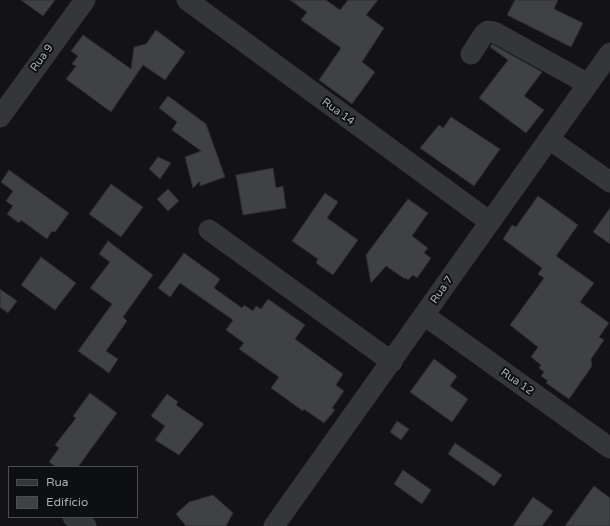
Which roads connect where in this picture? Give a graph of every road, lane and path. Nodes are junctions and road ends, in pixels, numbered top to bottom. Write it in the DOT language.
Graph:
graph roads {
  1 [pos="84,0"];
  2 [pos="187,0"];
  3 [pos="610,53"];
  4 [pos="470,54"];
  5 [pos="588,84"];
  6 [pos="0,117"];
  7 [pos="549,139"];
  8 [pos="610,182"];
  9 [pos="490,222"];
  10 [pos="209,230"];
  11 [pos="424,316"];
  12 [pos="392,362"];
  13 [pos="610,448"];
  14 [pos="74,518"];
  15 [pos="86,526"];
  16 [pos="274,526"];
  1 -- 6 [label="street, Rua 9"];
  2 -- 9 [label="street, Rua 14"];
  3 -- 5 [label="street, Rua 7"];
  4 -- 5 [label="street"];
  5 -- 7 [label="street, Rua 7"];
  7 -- 8 [label="street"];
  7 -- 9 [label="street, Rua 7"];
  9 -- 11 [label="street, Rua 7"];
  10 -- 12 [label="street"];
  11 -- 12 [label="street, Rua 7"];
  11 -- 13 [label="street, Rua 12"];
  12 -- 16 [label="street, Rua 7"];
  14 -- 15 [label="street"];
}
